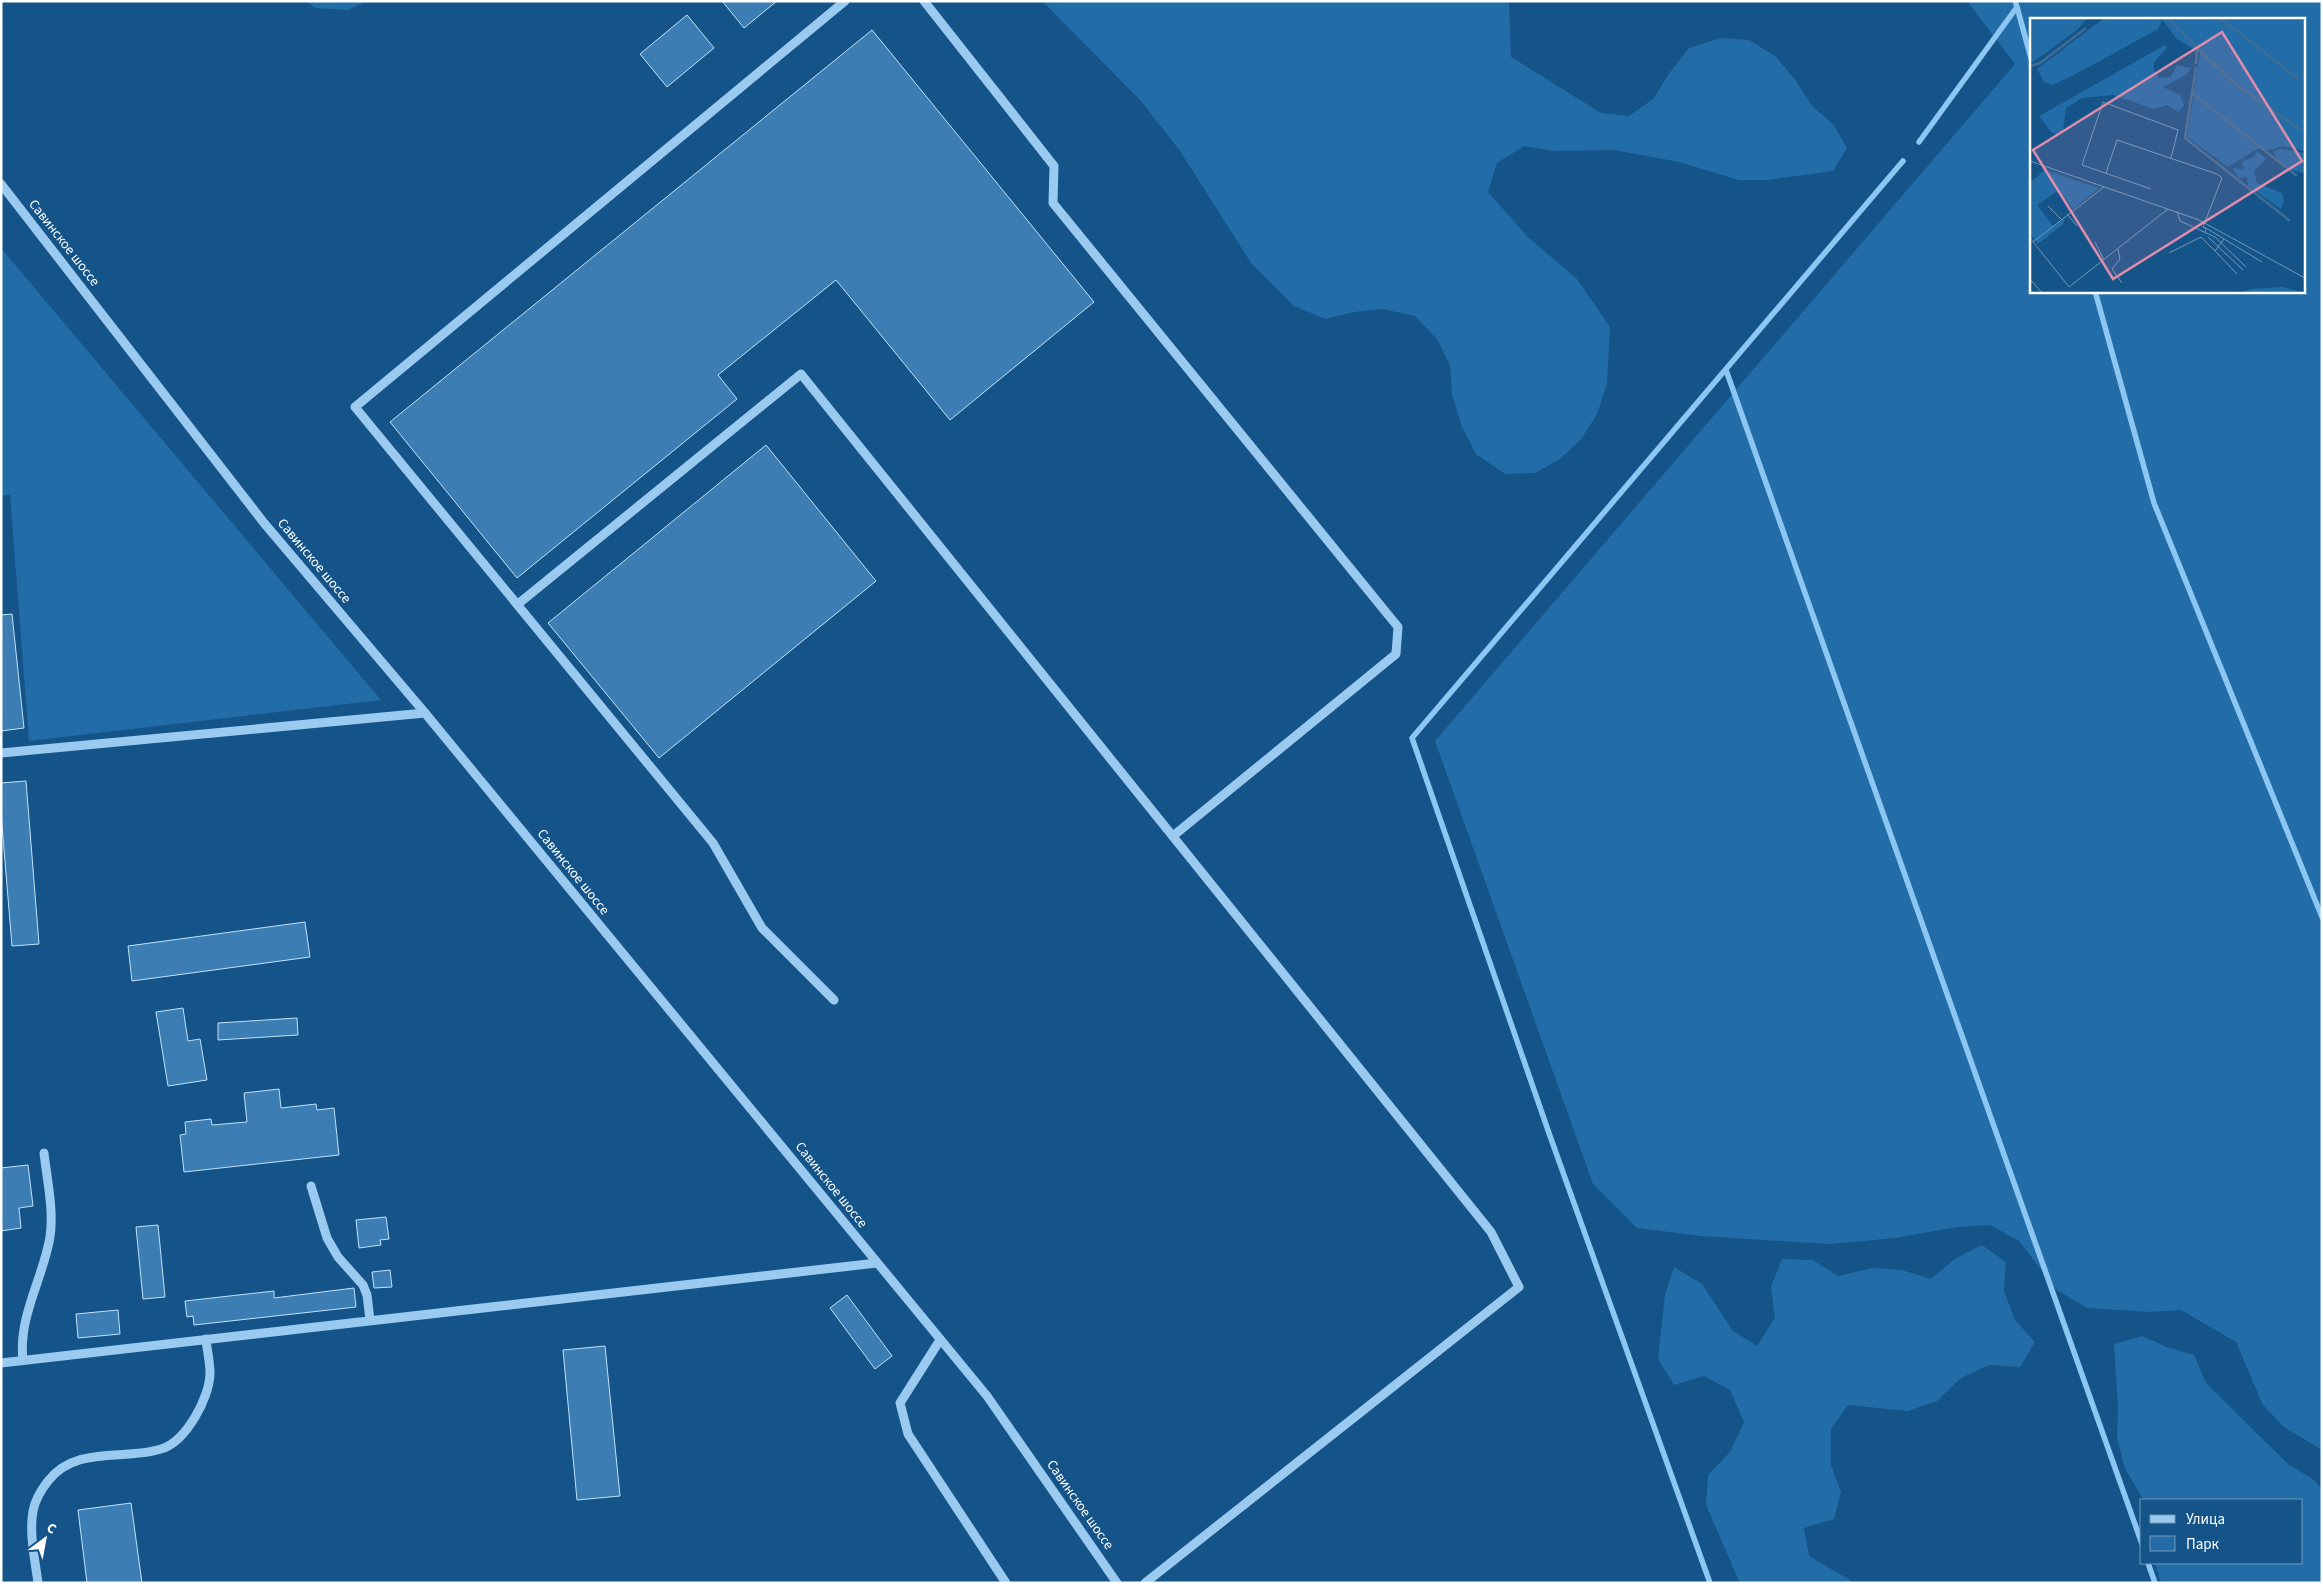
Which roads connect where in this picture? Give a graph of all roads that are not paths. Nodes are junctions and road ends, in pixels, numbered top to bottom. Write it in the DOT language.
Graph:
graph roads {
  1 [pos="845,1"];
  2 [pos="924,1"];
  3 [pos="1,184"];
  4 [pos="518,604"];
  5 [pos="424,713"];
  6 [pos="1,753"];
  7 [pos="1173,836"];
  8 [pos="834,1000"];
  9 [pos="44,1152"];
  10 [pos="311,1186"];
  11 [pos="877,1263"];
  12 [pos="370,1320"];
  13 [pos="206,1339"];
  14 [pos="940,1340"];
  15 [pos="23,1360"];
  16 [pos="1,1363"];
  17 [pos="38,1583"];
  18 [pos="1006,1583"];
  19 [pos="1117,1583"];
  20 [pos="1145,1583"];
  1 -- 4 [label="street"];
  2 -- 7 [label="street"];
  3 -- 5 [label="street, Савинское шоссе"];
  4 -- 7 [label="street"];
  4 -- 8 [label="street"];
  5 -- 6 [label="street"];
  5 -- 11 [label="street, Савинское шоссе"];
  7 -- 20 [label="street"];
  9 -- 15 [label="street"];
  10 -- 12 [label="street"];
  11 -- 12 [label="street"];
  11 -- 14 [label="street, Савинское шоссе"];
  12 -- 13 [label="street"];
  13 -- 15 [label="street"];
  13 -- 17 [label="street"];
  14 -- 18 [label="street"];
  14 -- 19 [label="street, Савинское шоссе"];
  15 -- 16 [label="street"];
}
